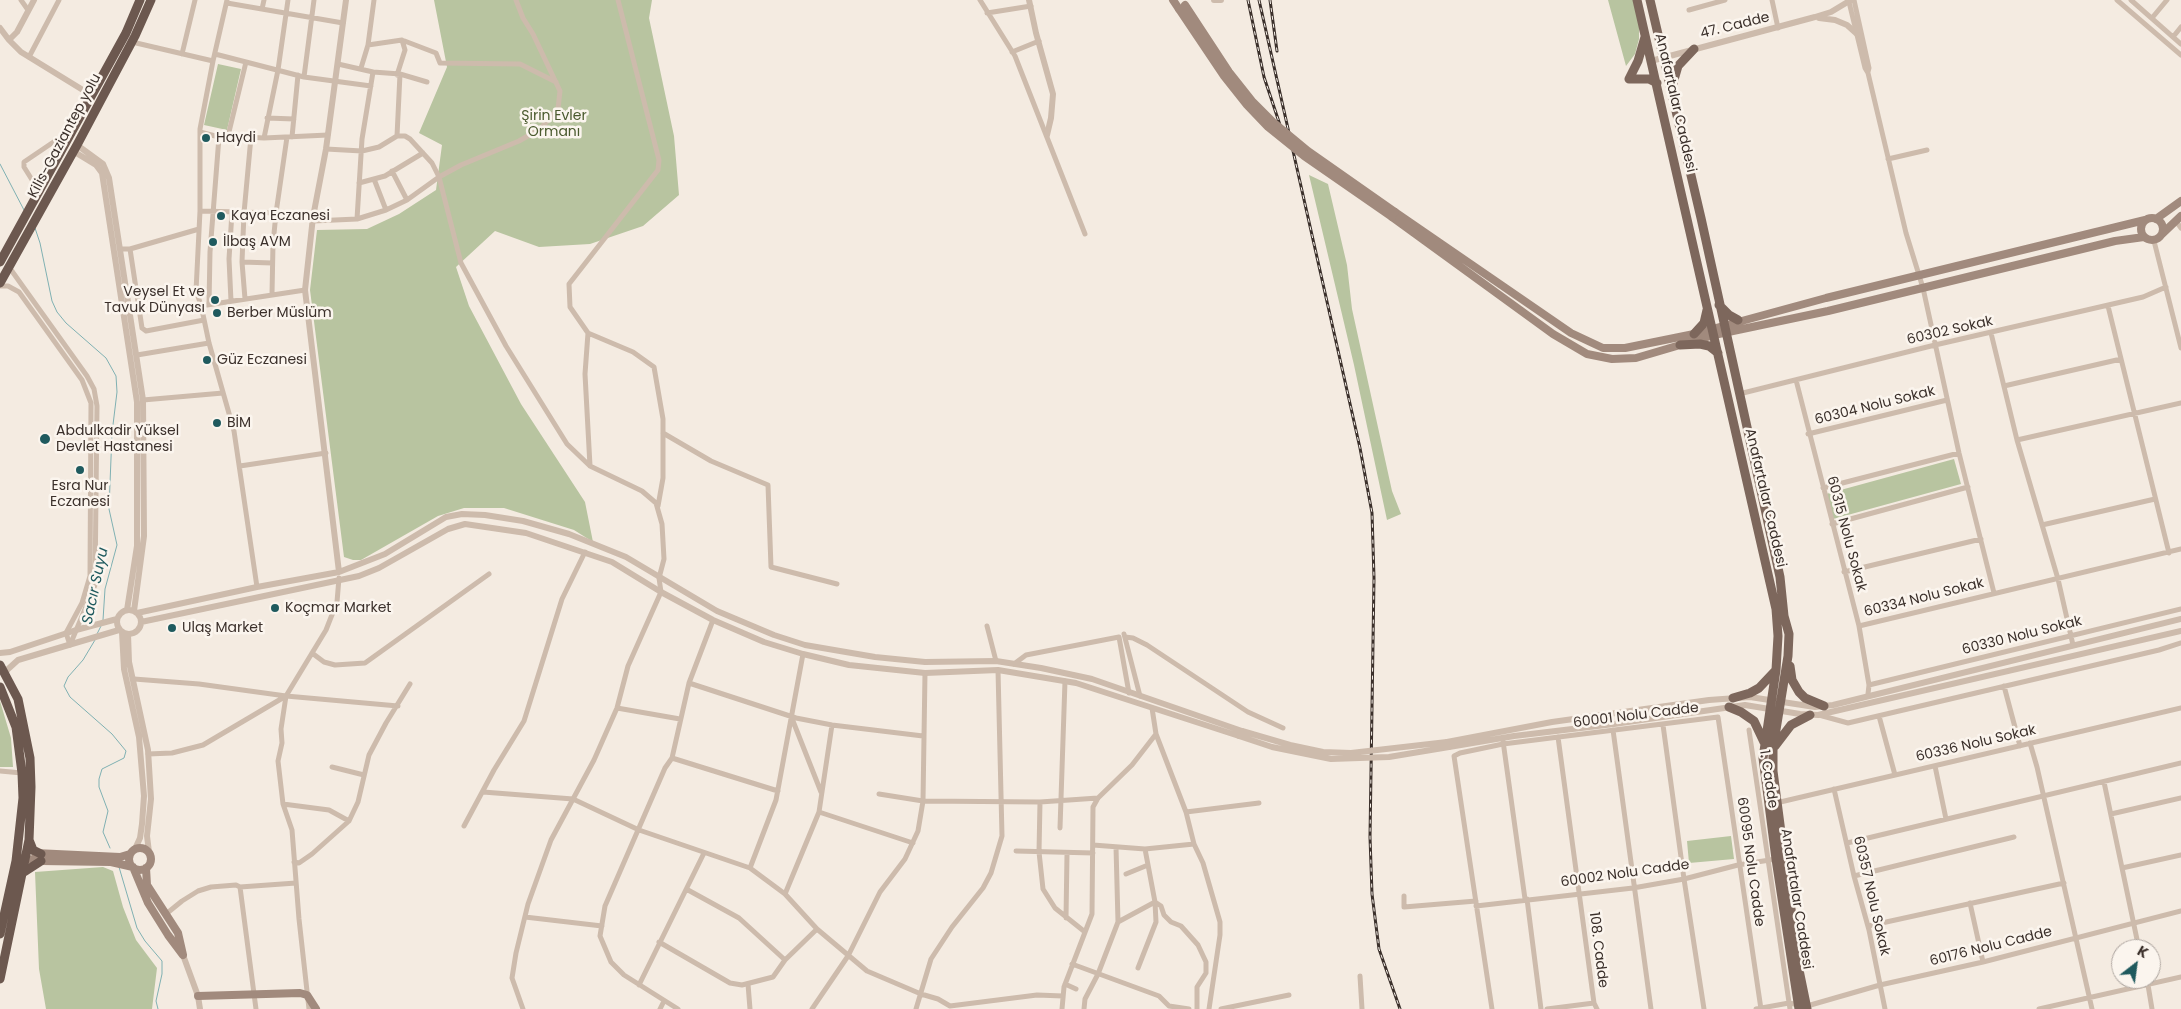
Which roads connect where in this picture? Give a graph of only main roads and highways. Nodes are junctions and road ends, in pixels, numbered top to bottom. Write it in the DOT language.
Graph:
graph roads {
  1 [pos="140,0"];
  2 [pos="151,0"];
  3 [pos="1173,0"];
  4 [pos="1637,0"];
  5 [pos="1650,0"];
  6 [pos="1182,5"];
  7 [pos="1645,36"];
  8 [pos="1694,49"];
  9 [pos="1657,83"];
  10 [pos="1671,91"];
  11 [pos="2181,202"];
  12 [pos="1394,215"];
  13 [pos="2156,219"];
  14 [pos="2145,220"];
  15 [pos="2179,222"];
  16 [pos="2162,234"];
  17 [pos="2144,237"];
  18 [pos="0,262"];
  19 [pos="0,285"];
  20 [pos="1719,304"];
  21 [pos="1708,305"];
  22 [pos="1738,320"];
  23 [pos="1724,329"];
  24 [pos="1714,332"];
  25 [pos="1694,334"];
  26 [pos="1680,345"];
  27 [pos="1718,353"];
  28 [pos="1788,656"];
  29 [pos="0,665"];
  30 [pos="1776,670"];
  31 [pos="0,687"];
  32 [pos="1732,698"];
  33 [pos="1776,705"];
  34 [pos="1824,706"];
  35 [pos="1729,707"];
  36 [pos="1814,715"];
  37 [pos="1764,742"];
  38 [pos="1773,748"];
  39 [pos="29,840"];
  40 [pos="133,851"];
  41 [pos="22,855"];
  42 [pos="41,857"];
  43 [pos="133,867"];
  44 [pos="146,868"];
  45 [pos="24,872"];
  46 [pos="0,934"];
  47 [pos="0,979"];
  48 [pos="198,996"];
  49 [pos="1803,1007"];
  50 [pos="316,1009"];
  1 -- 18 [label="highway, Kilis-Gaziantep yolu"];
  2 -- 19 [label="highway, Kilis-Gaziantep yolu"];
  3 -- 6 [label="main road"];
  4 -- 7 [label="main road, Anafartalar Caddesi"];
  5 -- 10 [label="main road, Anafartalar Caddesi"];
  6 -- 12 [label="main road, bridge"];
  7 -- 9 [label="main road, Anafartalar Caddesi"];
  7 -- 9 [label="main road"];
  8 -- 10 [label="main road"];
  9 -- 21 [label="main road, Anafartalar Caddesi"];
  10 -- 20 [label="main road, Anafartalar Caddesi"];
  11 -- 13 [label="main road"];
  12 -- 25 [label="main road"];
  12 -- 26 [label="main road"];
  13 -- 14 [label="main road"];
  13 -- 16 [label="main road"];
  14 -- 17 [label="main road"];
  14 -- 22 [label="main road"];
  15 -- 16 [label="main road"];
  16 -- 17 [label="main road"];
  17 -- 23 [label="main road"];
  20 -- 22 [label="main road"];
  20 -- 23 [label="main road, Anafartalar Caddesi"];
  21 -- 24 [label="main road, Anafartalar Caddesi"];
  21 -- 25 [label="main road"];
  22 -- 23 [label="main road"];
  23 -- 24 [label="main road"];
  23 -- 28 [label="main road, Anafartalar Caddesi"];
  24 -- 25 [label="main road"];
  24 -- 26 [label="main road"];
  24 -- 27 [label="main road, Anafartalar Caddesi"];
  26 -- 27 [label="main road"];
  27 -- 30 [label="main road, Anafartalar Caddesi"];
  28 -- 33 [label="main road, Anafartalar Caddesi"];
  28 -- 34 [label="main road"];
  29 -- 39 [label="highway"];
  30 -- 32 [label="main road"];
  30 -- 33 [label="main road, Anafartalar Caddesi"];
  31 -- 41 [label="highway"];
  33 -- 37 [label="main road, Anafartalar Caddesi"];
  33 -- 38 [label="main road, Anafartalar Caddesi"];
  35 -- 37 [label="main road"];
  36 -- 38 [label="main road"];
  37 -- 49 [label="main road, Anafartalar Caddesi"];
  38 -- 49 [label="main road, Anafartalar Caddesi"];
  39 -- 41 [label="highway"];
  39 -- 42 [label="highway"];
  40 -- 42 [label="main road"];
  40 -- 43 [label="main road"];
  40 -- 44 [label="main road"];
  41 -- 42 [label="main road"];
  41 -- 45 [label="highway"];
  41 -- 46 [label="highway"];
  42 -- 43 [label="main road"];
  42 -- 45 [label="highway"];
  43 -- 44 [label="main road"];
  43 -- 44 [label="main road"];
  45 -- 47 [label="highway"];
  48 -- 50 [label="main road"];
}
